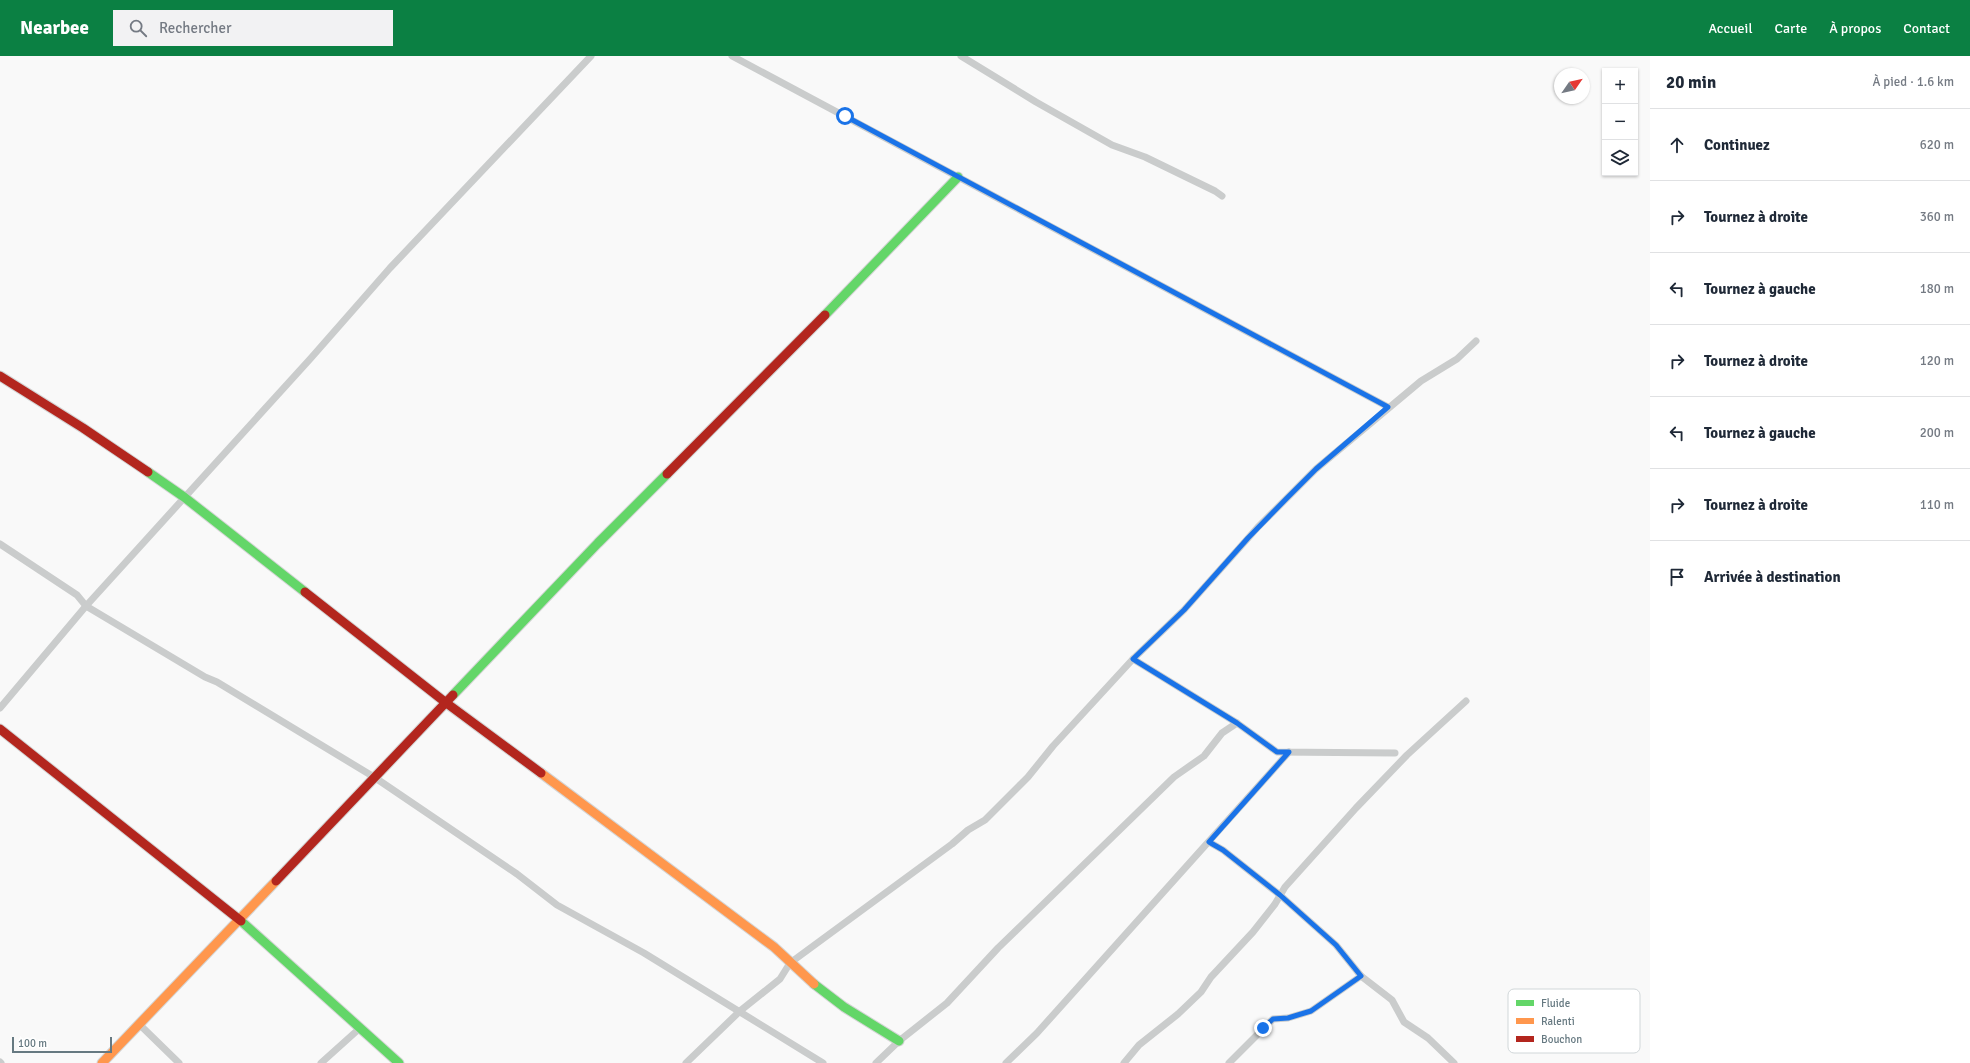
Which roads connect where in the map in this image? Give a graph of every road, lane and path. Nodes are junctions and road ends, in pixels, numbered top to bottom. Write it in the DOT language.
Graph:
graph roads {
  1 [pos="591,56"];
  2 [pos="732,56"];
  3 [pos="961,56"];
  4 [pos="958,177"];
  5 [pos="1222,196"];
  6 [pos="1476,341"];
  7 [pos="0,376"];
  8 [pos="1388,407"];
  9 [pos="184,497"];
  10 [pos="0,544"];
  11 [pos="86,606"];
  12 [pos="1133,659"];
  13 [pos="1466,701"];
  14 [pos="445,702"];
  15 [pos="0,708"];
  16 [pos="1237,723"];
  17 [pos="0,729"];
  18 [pos="1289,752"];
  19 [pos="1395,753"];
  20 [pos="374,777"];
  21 [pos="1209,842"];
  22 [pos="1280,895"];
  23 [pos="239,920"];
  24 [pos="790,963"];
  25 [pos="1361,976"];
  26 [pos="740,1011"];
  27 [pos="139,1024"];
  28 [pos="360,1028"];
  29 [pos="899,1041"];
  30 [pos="102,1063"];
  31 [pos="179,1063"];
  32 [pos="321,1063"];
  33 [pos="399,1063"];
  34 [pos="686,1063"];
  35 [pos="823,1063"];
  36 [pos="876,1063"];
  37 [pos="1006,1063"];
  38 [pos="1124,1063"];
  39 [pos="1229,1063"];
  40 [pos="1454,1063"];
  1 -- 9 [label="street"];
  2 -- 4 [label="street"];
  3 -- 5 [label="street"];
  4 -- 8 [label="street"];
  4 -- 14 [label="street"];
  6 -- 8 [label="street"];
  7 -- 9 [label="street"];
  8 -- 12 [label="street"];
  9 -- 11 [label="street"];
  9 -- 14 [label="street"];
  10 -- 11 [label="street"];
  11 -- 15 [label="street"];
  11 -- 20 [label="street"];
  12 -- 16 [label="street"];
  12 -- 24 [label="street"];
  13 -- 22 [label="street"];
  14 -- 20 [label="street"];
  14 -- 24 [label="street"];
  16 -- 18 [label="street"];
  16 -- 29 [label="street"];
  17 -- 23 [label="street"];
  18 -- 19 [label="street"];
  18 -- 21 [label="street"];
  20 -- 23 [label="street"];
  20 -- 26 [label="street"];
  21 -- 22 [label="street"];
  21 -- 37 [label="street"];
  22 -- 25 [label="street"];
  22 -- 38 [label="street"];
  23 -- 27 [label="street"];
  23 -- 28 [label="street"];
  24 -- 26 [label="street"];
  24 -- 29 [label="street"];
  25 -- 39 [label="street"];
  25 -- 40 [label="street"];
  26 -- 34 [label="street"];
  26 -- 35 [label="street"];
  27 -- 30 [label="street"];
  27 -- 31 [label="street"];
  28 -- 32 [label="street"];
  28 -- 33 [label="street"];
  29 -- 36 [label="street"];
}
